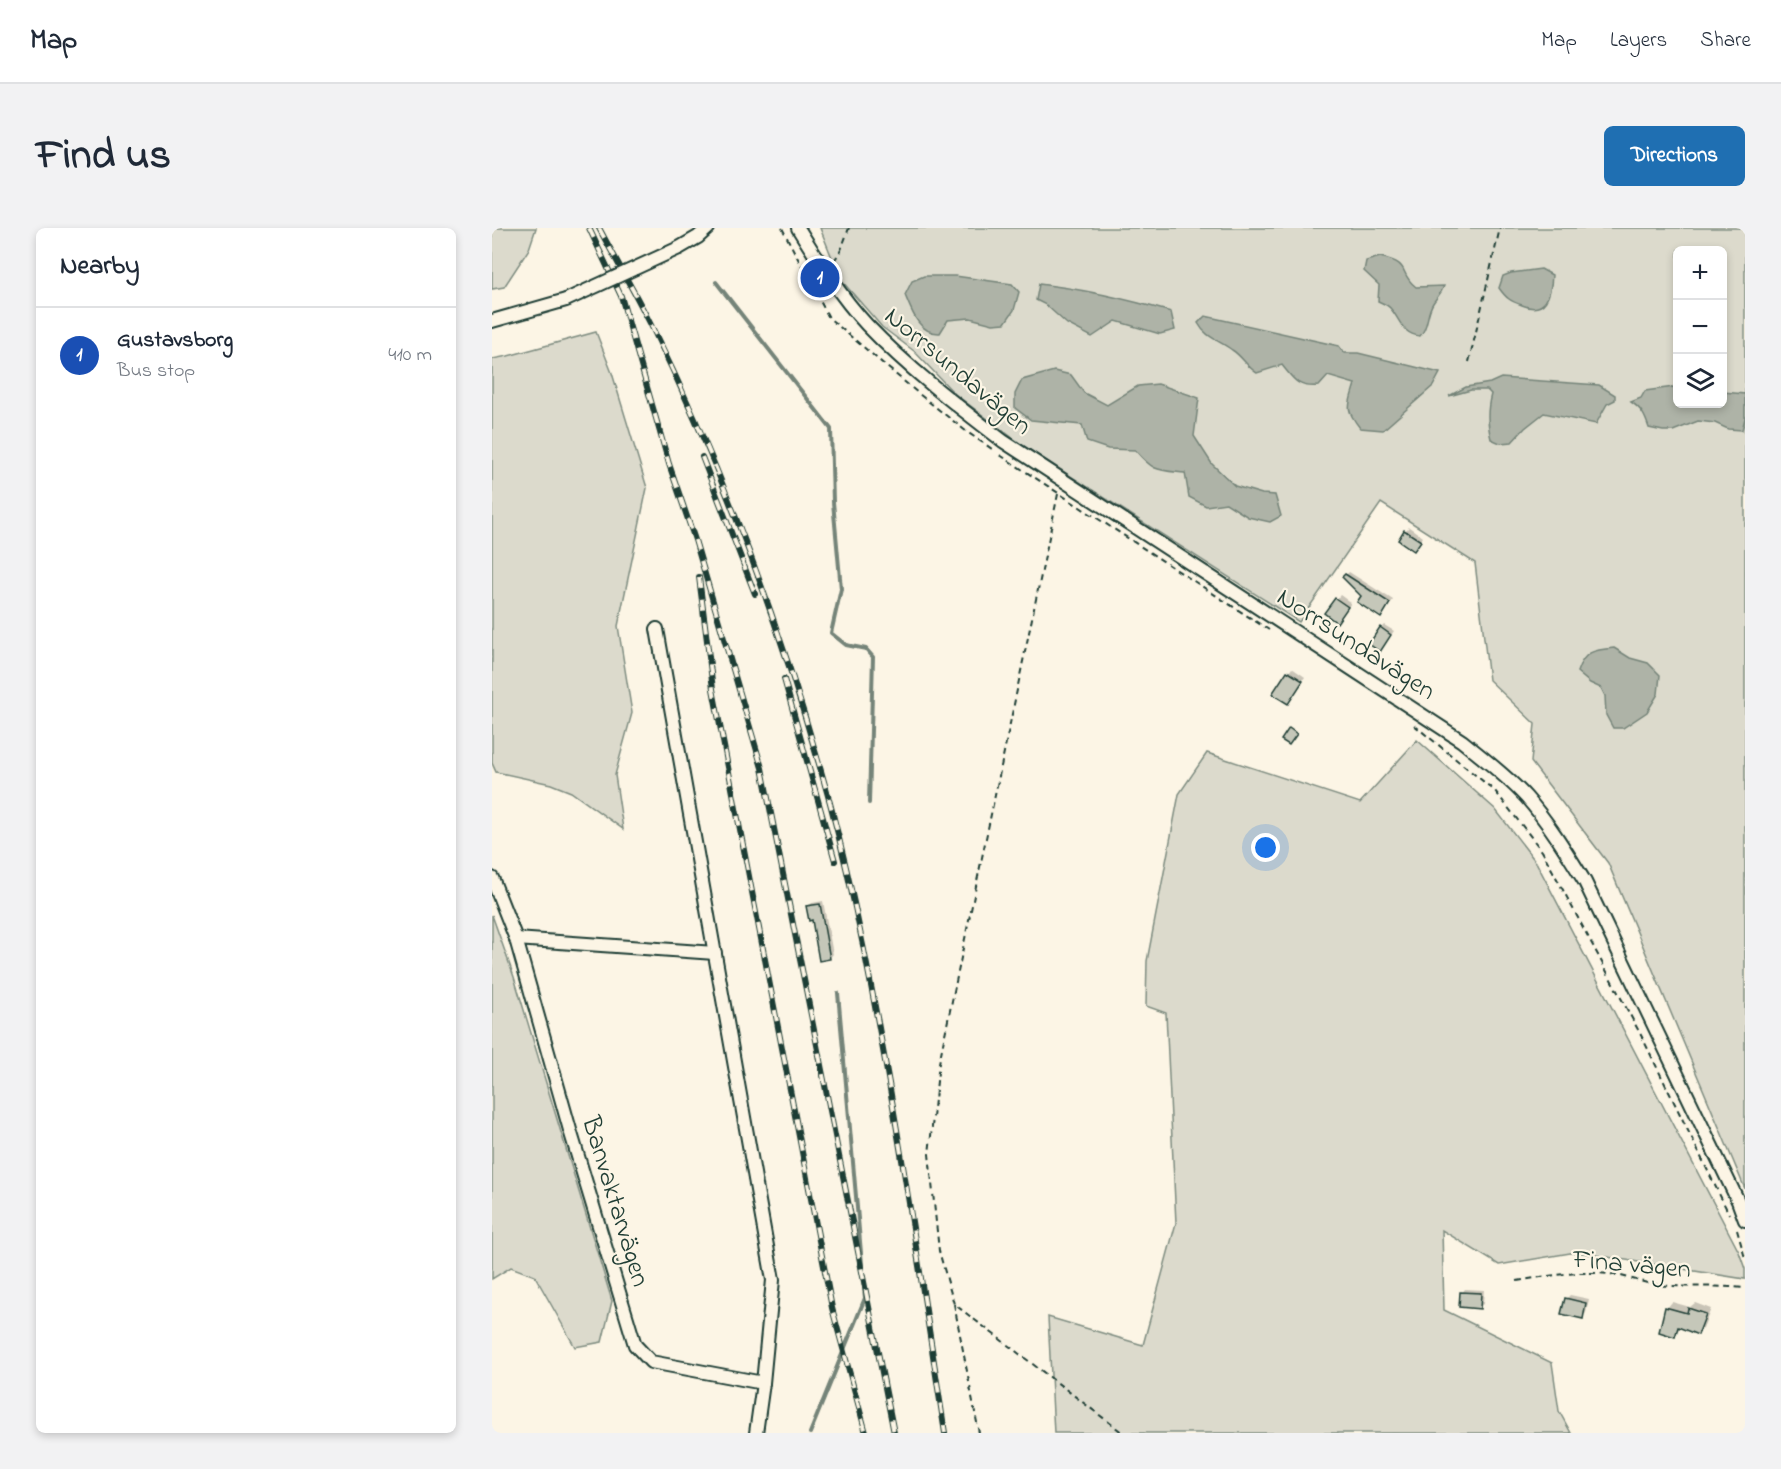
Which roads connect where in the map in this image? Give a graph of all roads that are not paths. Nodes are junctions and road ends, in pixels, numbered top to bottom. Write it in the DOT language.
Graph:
graph roads {
  1 [pos="708,228"];
  2 [pos="798,228"];
  3 [pos="492,321"];
  4 [pos="657,629"];
  5 [pos="492,878"];
  6 [pos="516,939"];
  7 [pos="715,953"];
  8 [pos="1745,1220"];
  9 [pos="763,1383"];
  10 [pos="756,1433"];
  1 -- 3 [label="street, bridge"];
  2 -- 8 [label="street, Norrsundavägen"];
  4 -- 7 [label="street"];
  5 -- 6 [label="street, Banvaktarvägen"];
  6 -- 7 [label="street"];
  6 -- 9 [label="street, Banvaktarvägen"];
  7 -- 9 [label="street"];
  9 -- 10 [label="street"];
}
